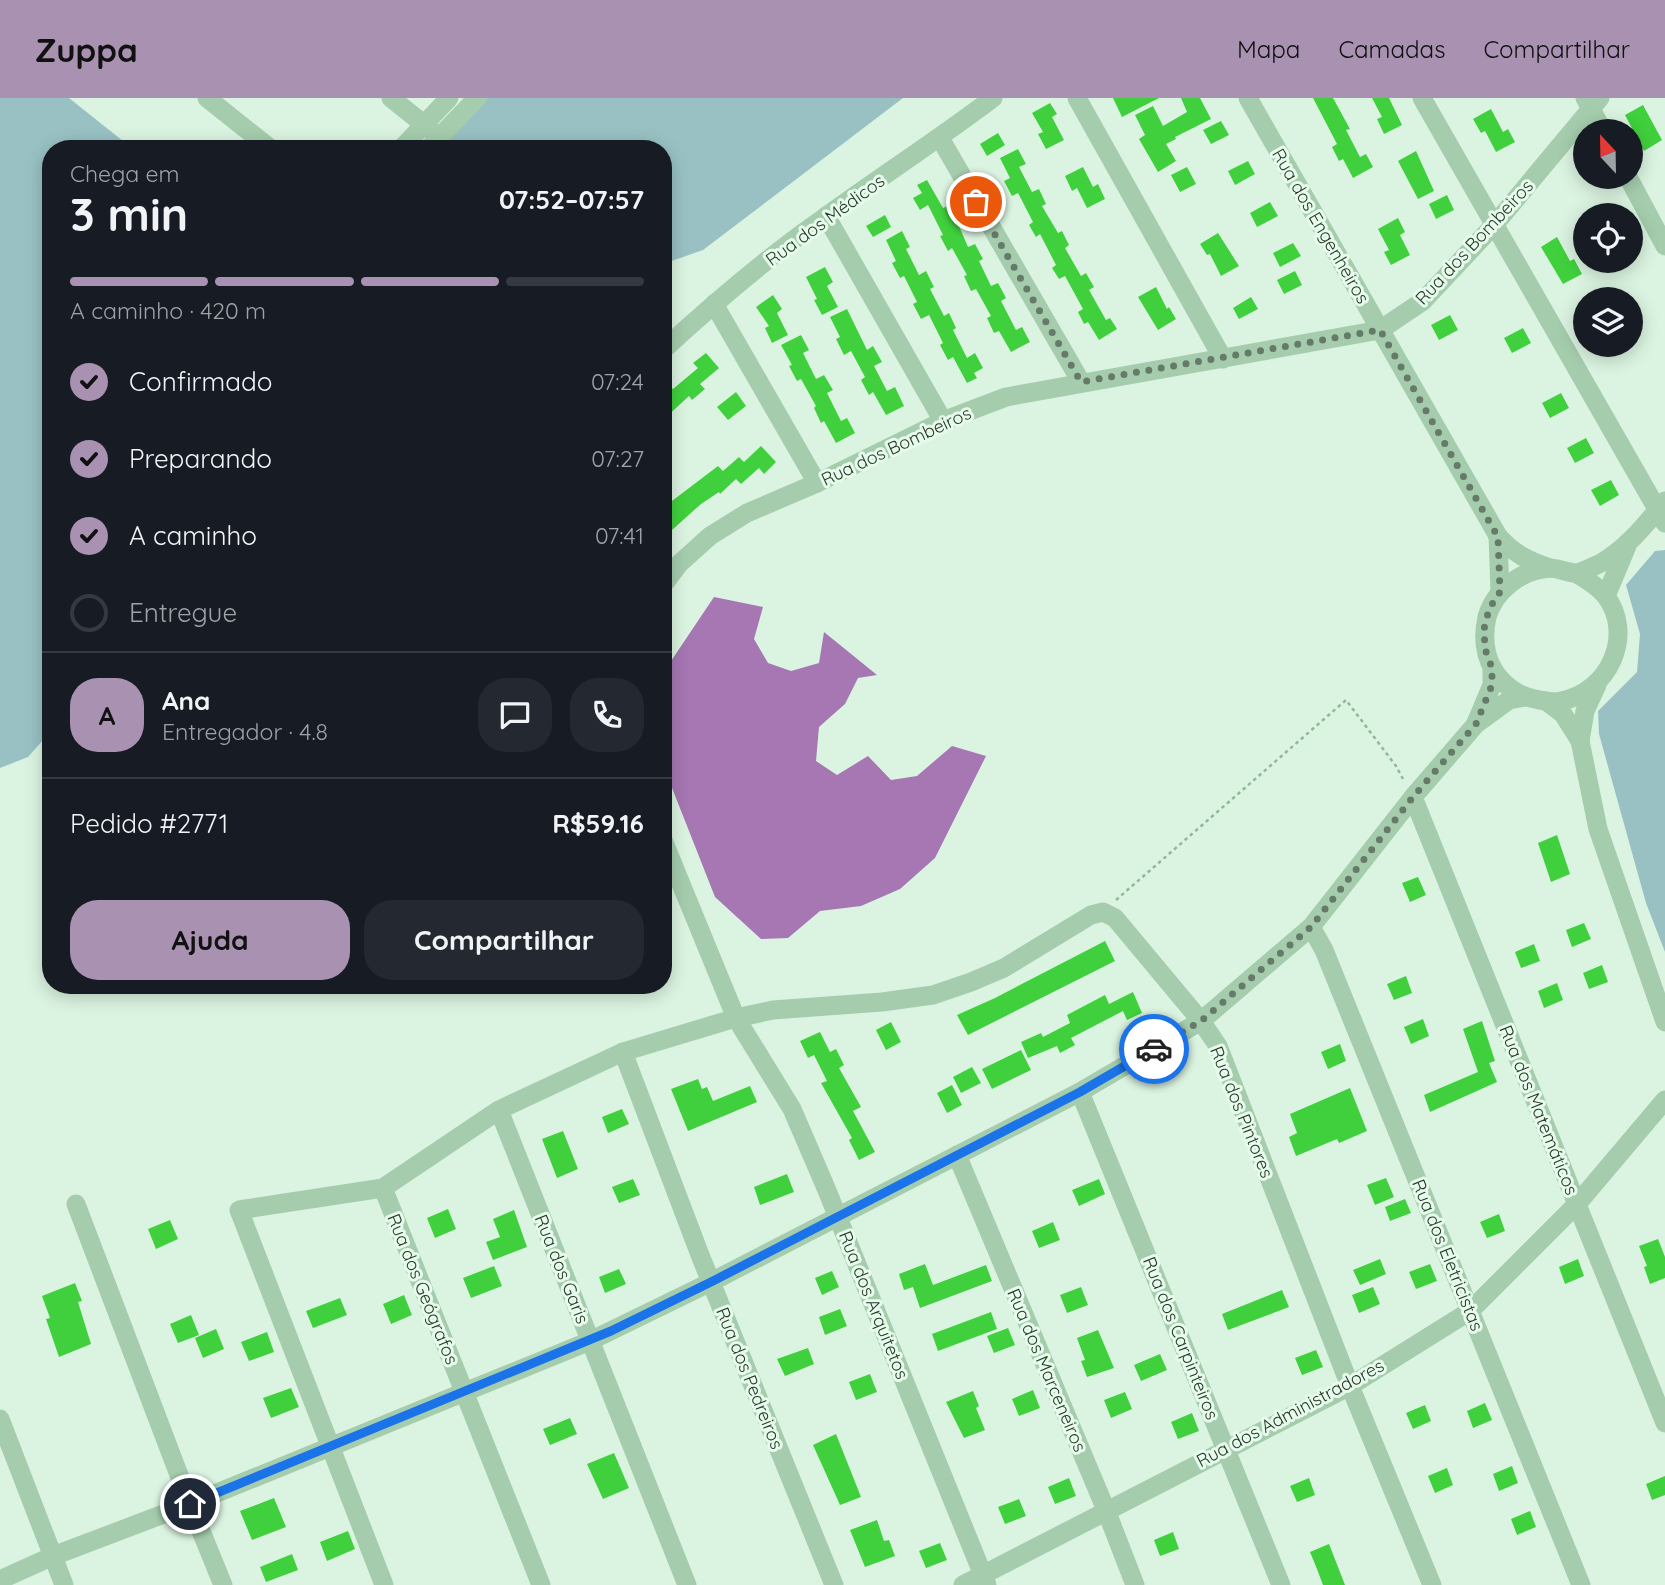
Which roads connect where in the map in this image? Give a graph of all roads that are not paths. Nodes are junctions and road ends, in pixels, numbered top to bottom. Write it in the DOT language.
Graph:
graph roads {
  1 [pos="207,98"];
  2 [pos="391,98"];
  3 [pos="449,98"];
  4 [pos="477,98"];
  5 [pos="993,98"];
  6 [pos="1077,98"];
  7 [pos="1248,98"];
  8 [pos="1422,98"];
  9 [pos="1592,102"];
  10 [pos="1598,119"];
  11 [pos="430,136"];
  12 [pos="940,138"];
  13 [pos="260,140"];
  14 [pos="1634,189"];
  15 [pos="826,216"];
  16 [pos="1495,223"];
  17 [pos="1665,246"];
  18 [pos="714,304"];
  19 [pos="1380,330"];
  20 [pos="672,342"];
  21 [pos="1223,359"];
  22 [pos="1081,382"];
  23 [pos="943,421"];
  24 [pos="817,483"];
  25 [pos="1662,511"];
  26 [pos="1498,537"];
  27 [pos="1627,545"];
  28 [pos="1550,568"];
  29 [pos="1575,573"];
  30 [pos="672,574"];
  31 [pos="1500,592"];
  32 [pos="1606,596"];
  33 [pos="1492,668"];
  34 [pos="1599,683"];
  35 [pos="1525,697"];
  36 [pos="1546,701"];
  37 [pos="1476,724"];
  38 [pos="1580,740"];
  39 [pos="1413,797"];
  40 [pos="672,863"];
  41 [pos="1311,927"];
  42 [pos="736,1018"];
  43 [pos="1201,1021"];
  44 [pos="1665,1022"];
  45 [pos="623,1052"];
  46 [pos="1080,1092"];
  47 [pos="1665,1100"];
  48 [pos="499,1110"];
  49 [pos="957,1155"];
  50 [pos="383,1188"];
  51 [pos="1577,1203"];
  52 [pos="76,1204"];
  53 [pos="838,1215"];
  54 [pos="711,1282"];
  55 [pos="1470,1311"];
  56 [pos="590,1340"];
  57 [pos="1350,1386"];
  58 [pos="464,1391"];
  59 [pos="0,1419"];
  60 [pos="1665,1423"];
  61 [pos="328,1446"];
  62 [pos="1225,1448"];
  63 [pos="190,1504"];
  64 [pos="1106,1510"];
  65 [pos="52,1556"];
  66 [pos="0,1580"];
  67 [pos="985,1580"];
  68 [pos="64,1585"];
  69 [pos="223,1585"];
  70 [pos="384,1585"];
  71 [pos="541,1585"];
  72 [pos="687,1585"];
  73 [pos="834,1585"];
  74 [pos="963,1585"];
  75 [pos="1135,1585"];
  76 [pos="1280,1585"];
  77 [pos="1432,1585"];
  78 [pos="1581,1585"];
  1 -- 13 [label="street"];
  2 -- 11 [label="street"];
  3 -- 11 [label="street"];
  4 -- 11 [label="street"];
  5 -- 12 [label="street, Rua dos Médicos"];
  6 -- 21 [label="street"];
  7 -- 19 [label="street, Rua dos Engenheiros"];
  8 -- 16 [label="street"];
  9 -- 10 [label="street"];
  9 -- 16 [label="street, Rua dos Bombeiros"];
  12 -- 15 [label="street, Rua dos Médicos"];
  12 -- 22 [label="street"];
  14 -- 17 [label="street"];
  15 -- 18 [label="street, Rua dos Médicos"];
  15 -- 23 [label="street"];
  16 -- 19 [label="street, Rua dos Bombeiros"];
  16 -- 25 [label="street"];
  18 -- 20 [label="street, Rua dos Médicos"];
  18 -- 24 [label="street"];
  19 -- 21 [label="street, Rua dos Bombeiros"];
  19 -- 26 [label="street, Rua dos Engenheiros"];
  21 -- 22 [label="street, Rua dos Bombeiros"];
  22 -- 23 [label="street, Rua dos Bombeiros"];
  23 -- 24 [label="street, Rua dos Bombeiros"];
  24 -- 30 [label="street, Rua dos Bombeiros"];
  25 -- 27 [label="street"];
  26 -- 28 [label="street, Rua dos Engenheiros"];
  26 -- 31 [label="street, Rua dos Engenheiros"];
  27 -- 29 [label="street"];
  27 -- 32 [label="street"];
  28 -- 29 [label="street"];
  28 -- 31 [label="street"];
  29 -- 32 [label="street"];
  31 -- 33 [label="street"];
  32 -- 34 [label="street"];
  33 -- 35 [label="street"];
  33 -- 37 [label="street"];
  34 -- 36 [label="street"];
  34 -- 38 [label="street"];
  35 -- 36 [label="street"];
  35 -- 37 [label="street"];
  36 -- 38 [label="street"];
  37 -- 39 [label="street"];
  38 -- 44 [label="street"];
  39 -- 41 [label="street"];
  39 -- 51 [label="street, Rua dos Matemáticos"];
  40 -- 42 [label="street, Rua dos Arquitetos"];
  41 -- 43 [label="street"];
  41 -- 55 [label="street, Rua dos Eletricistas"];
  42 -- 43 [label="street, Rua dos Pintores"];
  42 -- 45 [label="street"];
  42 -- 53 [label="street, Rua dos Arquitetos"];
  43 -- 46 [label="street"];
  43 -- 57 [label="street, Rua dos Pintores"];
  45 -- 48 [label="street"];
  45 -- 54 [label="street, Rua dos Pedreiros"];
  46 -- 49 [label="street"];
  46 -- 62 [label="street, Rua dos Carpinteiros"];
  47 -- 51 [label="street, Rua dos Administradores"];
  48 -- 50 [label="street"];
  48 -- 56 [label="street, Rua dos Garis"];
  49 -- 53 [label="street"];
  49 -- 64 [label="street, Rua dos Marceneiros"];
  50 -- 58 [label="street, Rua dos Geógrafos"];
  50 -- 61 [label="street"];
  51 -- 55 [label="street, Rua dos Administradores"];
  51 -- 60 [label="street, Rua dos Matemáticos"];
  52 -- 63 [label="street"];
  53 -- 54 [label="street"];
  53 -- 67 [label="street, Rua dos Arquitetos"];
  54 -- 56 [label="street"];
  54 -- 73 [label="street, Rua dos Pedreiros"];
  55 -- 57 [label="street, Rua dos Administradores"];
  55 -- 78 [label="street, Rua dos Eletricistas"];
  56 -- 58 [label="street"];
  56 -- 72 [label="street, Rua dos Garis"];
  57 -- 62 [label="street, Rua dos Administradores"];
  57 -- 77 [label="street, Rua dos Pintores"];
  58 -- 61 [label="street"];
  58 -- 71 [label="street, Rua dos Geógrafos"];
  59 -- 65 [label="street"];
  61 -- 63 [label="street"];
  61 -- 70 [label="street"];
  62 -- 64 [label="street, Rua dos Administradores"];
  62 -- 76 [label="street, Rua dos Carpinteiros"];
  63 -- 65 [label="street"];
  63 -- 69 [label="street"];
  64 -- 67 [label="street, Rua dos Administradores"];
  64 -- 75 [label="street, Rua dos Marceneiros"];
  65 -- 66 [label="street"];
  65 -- 68 [label="street"];
  67 -- 74 [label="street, Rua dos Administradores"];
}
